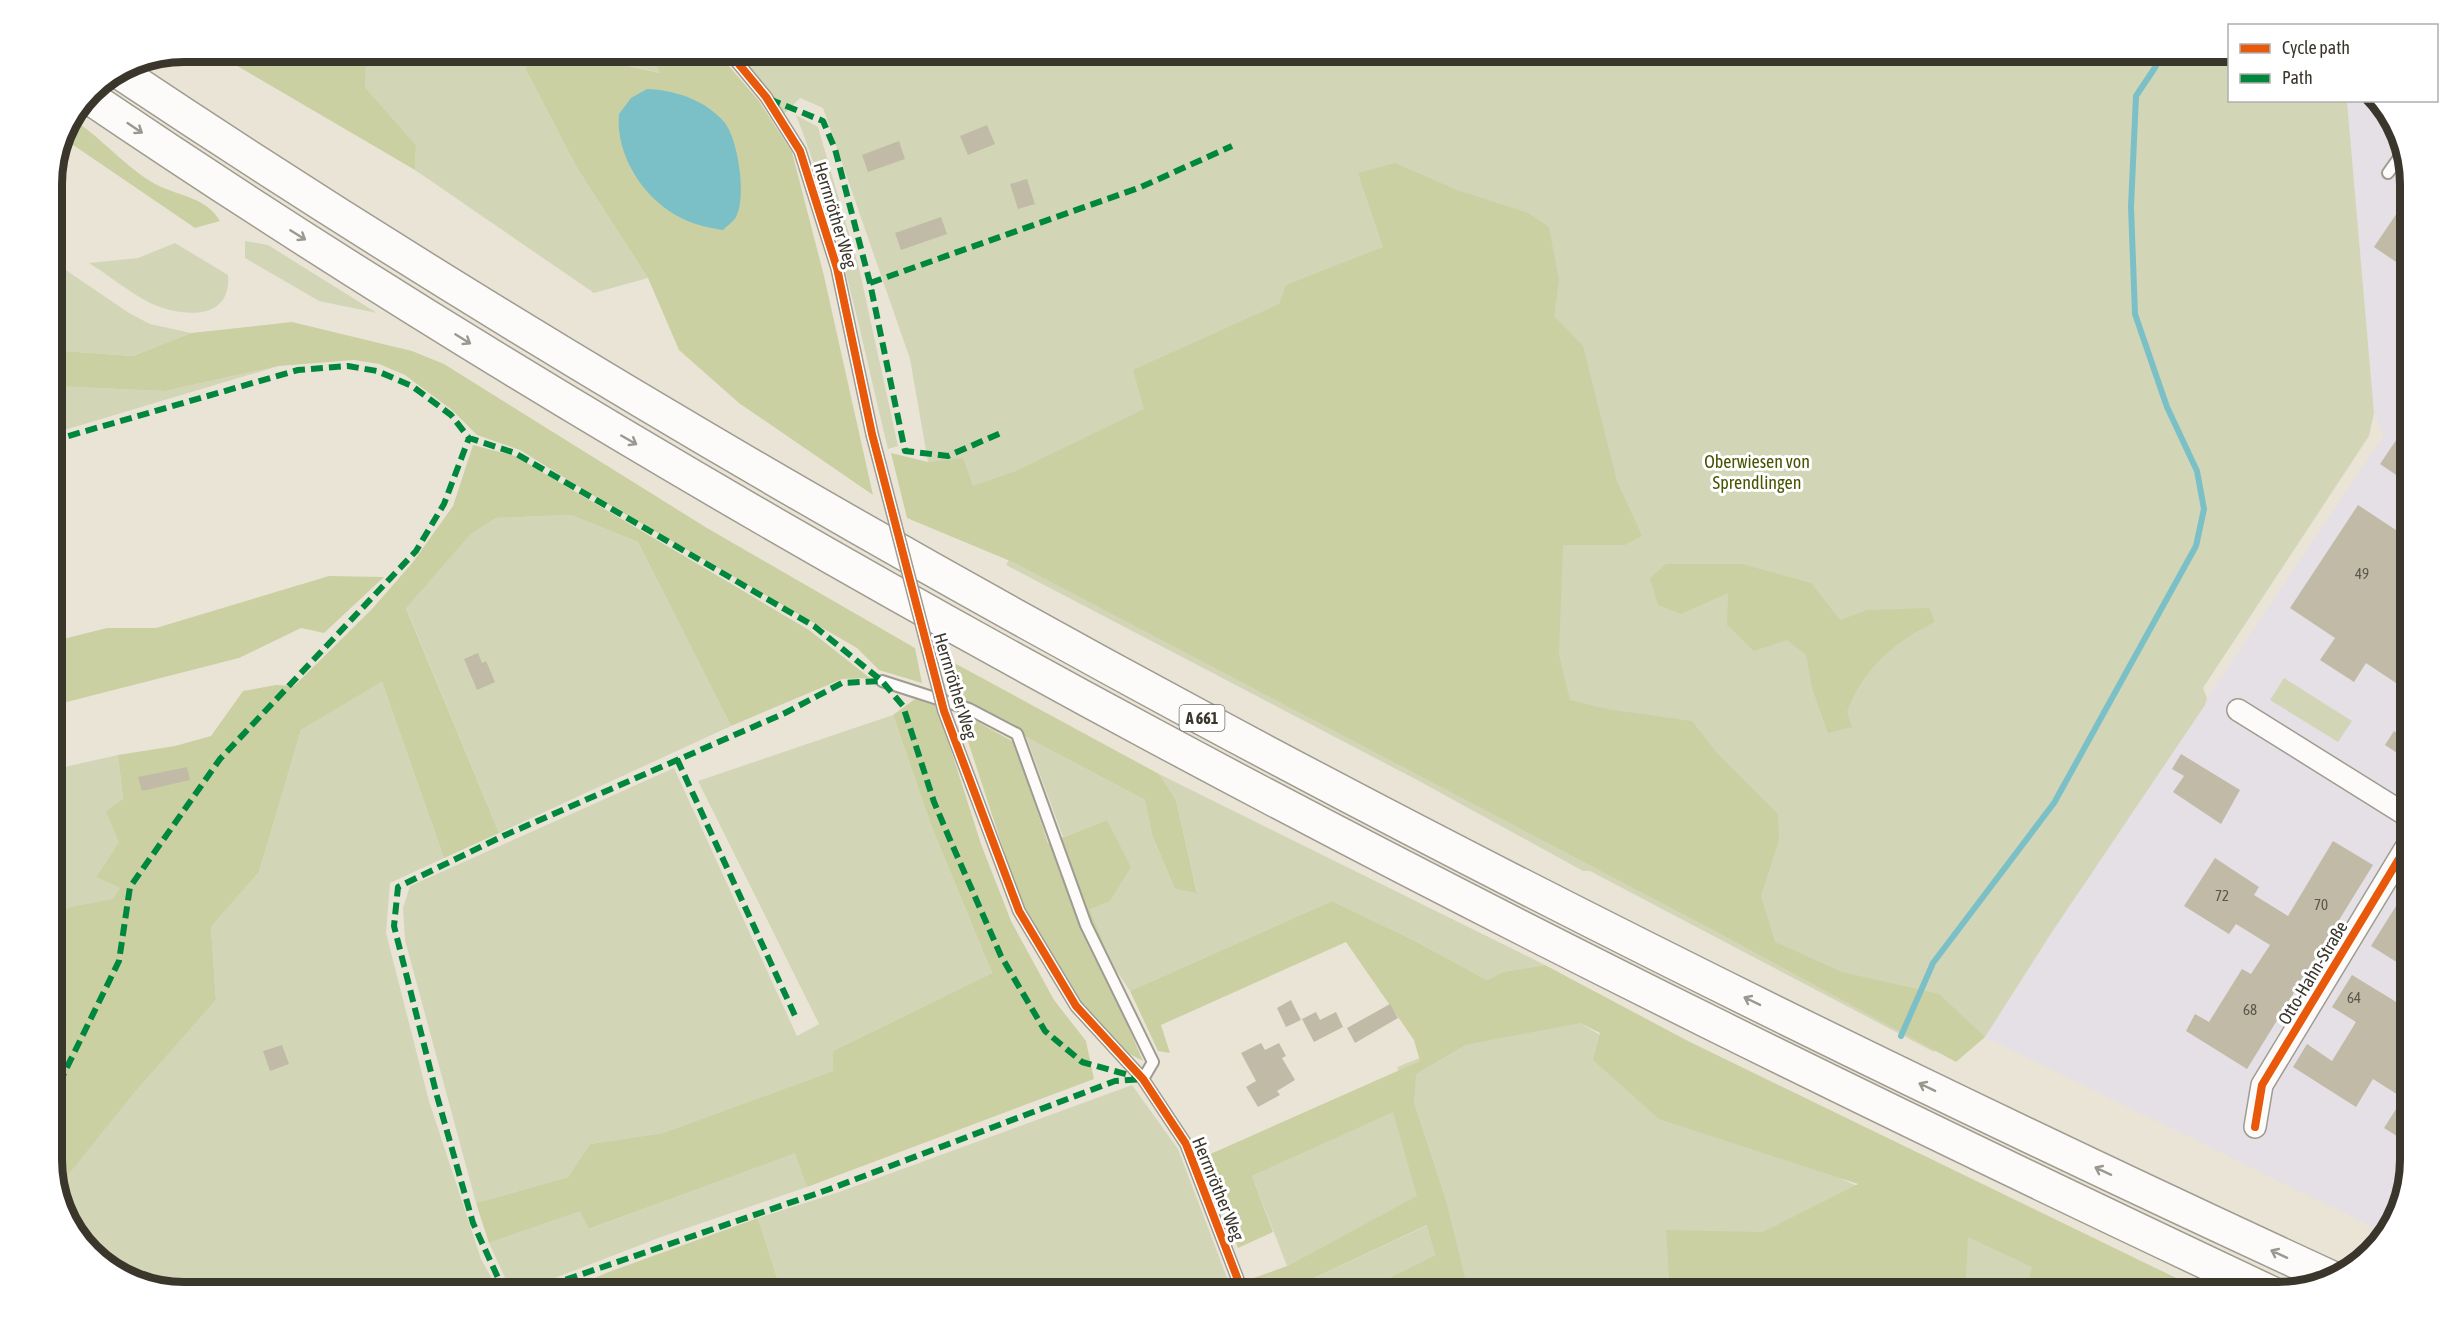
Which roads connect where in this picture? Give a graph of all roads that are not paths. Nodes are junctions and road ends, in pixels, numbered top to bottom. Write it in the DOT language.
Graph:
graph roads {
  1 [pos="737,62"];
  2 [pos="126,76"];
  3 [pos="94,100"];
  4 [pos="2398,159"];
  5 [pos="2388,173"];
  6 [pos="882,681"];
  7 [pos="2238,710"];
  8 [pos="2400,811"];
  9 [pos="2400,857"];
  10 [pos="1143,1079"];
  11 [pos="2255,1127"];
  12 [pos="2323,1274"];
  13 [pos="1239,1282"];
  14 [pos="2248,1282"];
  1 -- 10 [label="lane, Herrnröther Weg, bridge"];
  12 -- 2 [label="highway, A 661, one-way"];
  3 -- 14 [label="highway, A 661, one-way"];
  4 -- 5 [label="lane"];
  6 -- 10 [label="lane"];
  7 -- 8 [label="street"];
  9 -- 11 [label="street, Otto-Hahn-Straße"];
  10 -- 13 [label="lane, Herrnröther Weg"];
}
